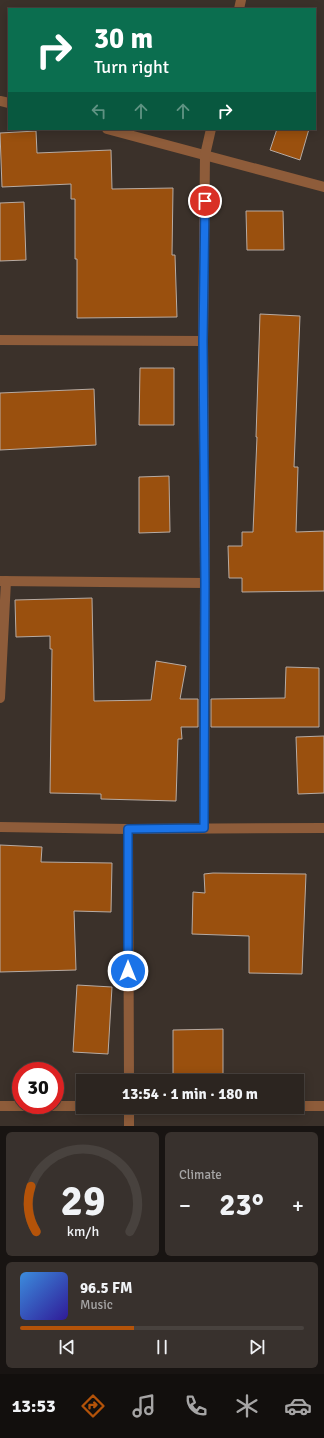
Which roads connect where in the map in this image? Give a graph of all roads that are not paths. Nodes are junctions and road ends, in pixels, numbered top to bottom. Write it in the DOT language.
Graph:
graph roads {
  1 [pos="111,130"];
  2 [pos="211,130"];
  3 [pos="205,155"];
  4 [pos="324,187"];
  5 [pos="0,340"];
  6 [pos="203,341"];
  7 [pos="3,581"];
  8 [pos="205,583"];
  9 [pos="0,698"];
  10 [pos="0,827"];
  11 [pos="204,828"];
  12 [pos="324,828"];
  13 [pos="128,829"];
  14 [pos="129,1074"];
  15 [pos="0,1106"];
  16 [pos="76,1106"];
  17 [pos="304,1106"];
  18 [pos="324,1106"];
  19 [pos="129,1114"];
  20 [pos="129,1126"];
  1 -- 3 [label="street"];
  2 -- 3 [label="street"];
  3 -- 4 [label="street"];
  3 -- 6 [label="street"];
  5 -- 6 [label="street"];
  6 -- 8 [label="street"];
  7 -- 8 [label="street"];
  7 -- 9 [label="street"];
  8 -- 11 [label="street"];
  10 -- 13 [label="street"];
  11 -- 12 [label="street"];
  11 -- 13 [label="street"];
  13 -- 14 [label="street"];
  15 -- 16 [label="street"];
  17 -- 18 [label="street"];
  19 -- 20 [label="street"];
}
